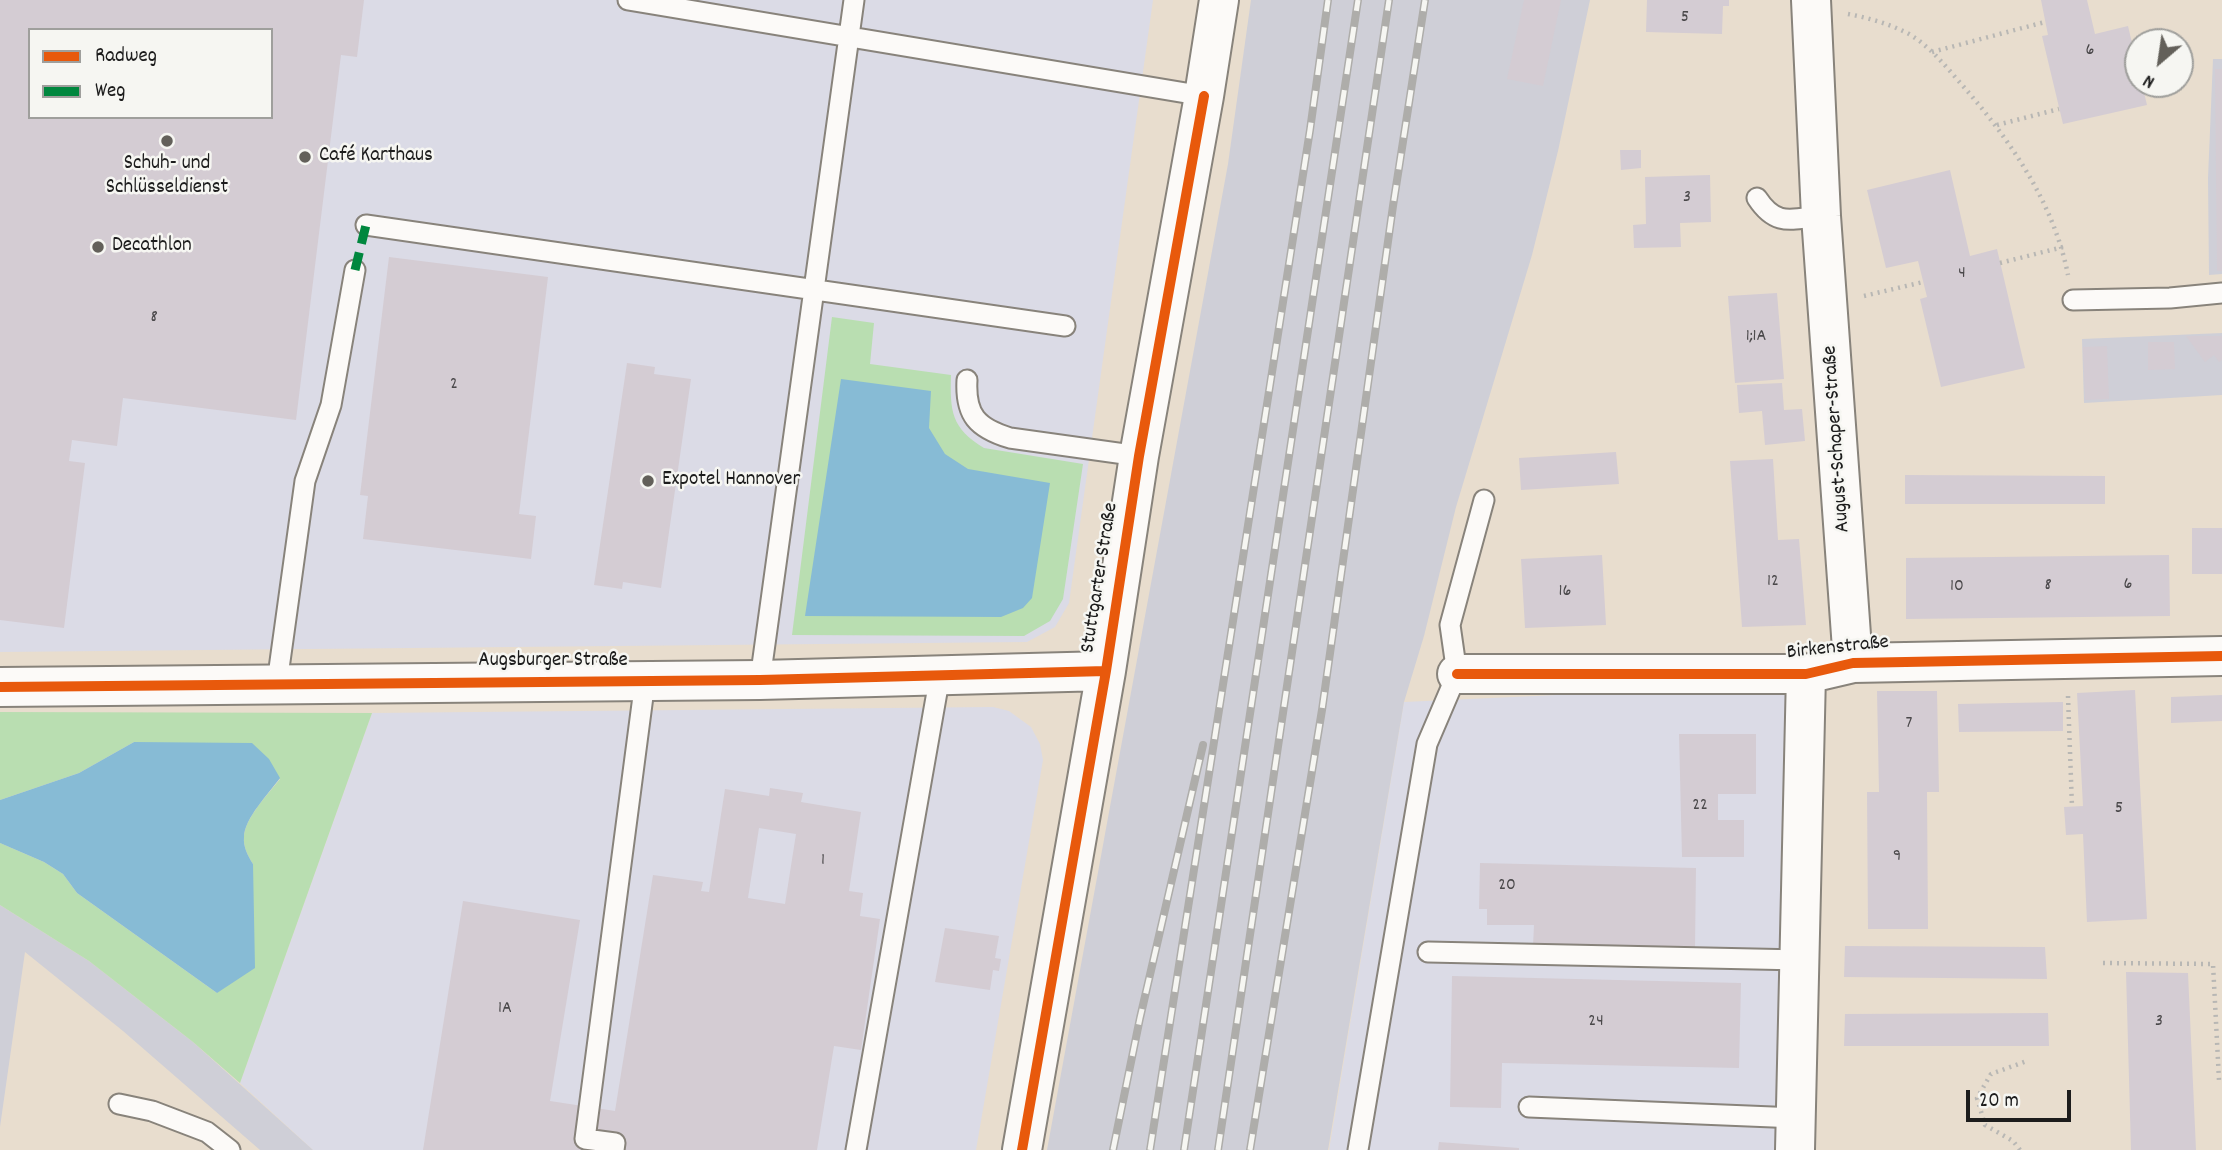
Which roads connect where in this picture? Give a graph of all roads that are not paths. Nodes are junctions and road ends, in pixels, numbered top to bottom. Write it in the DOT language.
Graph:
graph roads {
  1 [pos="628,0"];
  2 [pos="855,0"];
  3 [pos="1219,0"];
  4 [pos="1811,3"];
  5 [pos="849,36"];
  6 [pos="1205,96"];
  7 [pos="1756,198"];
  8 [pos="1821,216"];
  9 [pos="366,225"];
  10 [pos="355,270"];
  11 [pos="814,289"];
  12 [pos="2222,293"];
  13 [pos="2073,300"];
  14 [pos="1065,326"];
  15 [pos="967,380"];
  16 [pos="1139,456"];
  17 [pos="1484,500"];
  18 [pos="2222,656"];
  19 [pos="1853,663"];
  20 [pos="1106,671"];
  21 [pos="1457,674"];
  22 [pos="1806,674"];
  23 [pos="940,675"];
  24 [pos="760,680"];
  25 [pos="645,681"];
  26 [pos="277,683"];
  27 [pos="0,687"];
  28 [pos="1429,952"];
  29 [pos="1801,960"];
  30 [pos="119,1104"];
  31 [pos="1529,1107"];
  32 [pos="1796,1134"];
  33 [pos="230,1150"];
  34 [pos="614,1150"];
  35 [pos="856,1150"];
  36 [pos="1022,1150"];
  37 [pos="1358,1150"];
  1 -- 5 [label="lane"];
  2 -- 5 [label="lane"];
  3 -- 6 [label="street, Stuttgarter Straße"];
  4 -- 8 [label="street, August-Schaper-Straße"];
  5 -- 6 [label="lane"];
  5 -- 11 [label="lane"];
  6 -- 16 [label="street, Stuttgarter Straße"];
  7 -- 8 [label="lane"];
  8 -- 19 [label="street, August-Schaper-Straße"];
  9 -- 11 [label="lane"];
  10 -- 26 [label="lane"];
  11 -- 14 [label="lane"];
  11 -- 24 [label="lane"];
  12 -- 13 [label="lane"];
  15 -- 16 [label="lane"];
  16 -- 20 [label="street, Stuttgarter Straße"];
  17 -- 21 [label="lane"];
  18 -- 19 [label="street, Birkenstraße"];
  19 -- 22 [label="street, Birkenstraße"];
  20 -- 23 [label="street, Augsburger Straße"];
  20 -- 36 [label="street, Stuttgarter Straße"];
  21 -- 22 [label="street, Birkenstraße"];
  21 -- 37 [label="lane"];
  22 -- 29 [label="street, Birkenstraße"];
  23 -- 24 [label="street, Augsburger Straße"];
  23 -- 35 [label="lane"];
  24 -- 25 [label="street, Augsburger Straße"];
  25 -- 26 [label="street, Augsburger Straße"];
  25 -- 34 [label="lane"];
  26 -- 27 [label="street, Augsburger Straße"];
  28 -- 29 [label="lane"];
  29 -- 32 [label="street, Birkenstraße"];
  30 -- 33 [label="lane"];
  31 -- 32 [label="lane"];
}
